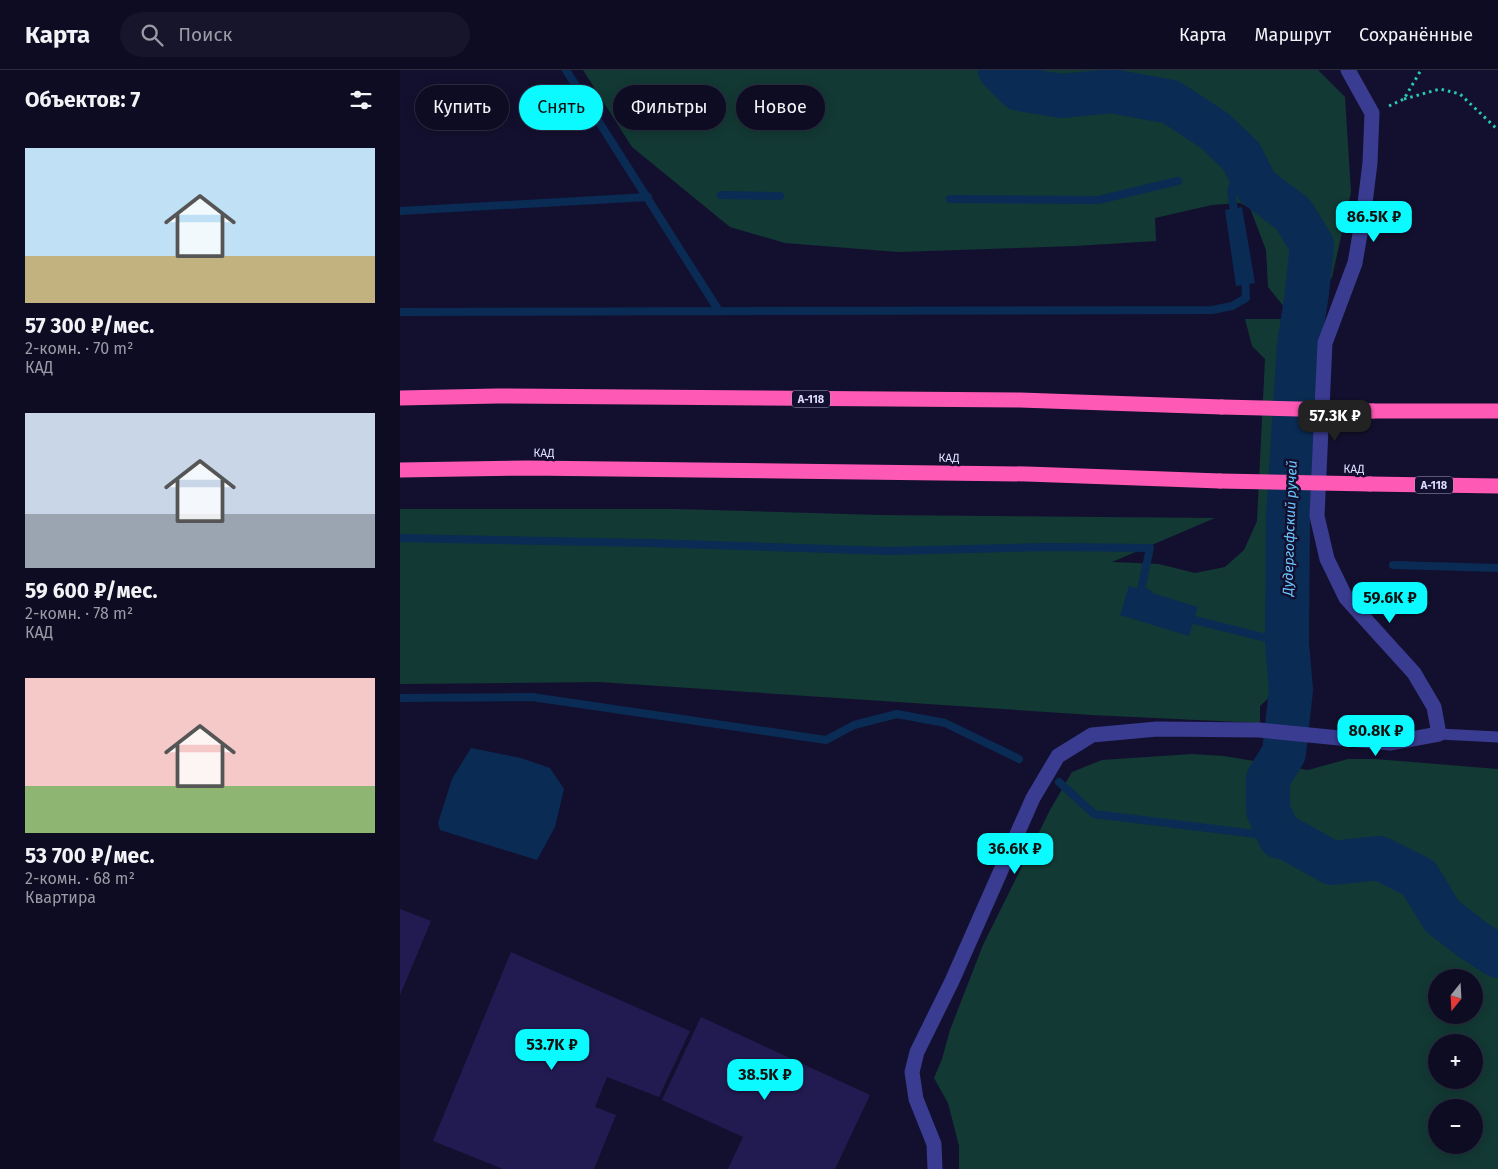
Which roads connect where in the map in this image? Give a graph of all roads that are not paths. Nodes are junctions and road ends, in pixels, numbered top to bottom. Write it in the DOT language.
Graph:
graph roads {
  1 [pos="1348,70"];
  2 [pos="400,398"];
  3 [pos="1498,412"];
  4 [pos="400,470"];
  5 [pos="1498,486"];
  6 [pos="1438,734"];
  7 [pos="1498,737"];
  8 [pos="936,1169"];
  1 -- 6 [label="street"];
  2 -- 3 [label="highway, А-118, bridge"];
  4 -- 5 [label="highway, КАД / А-118, bridge"];
  6 -- 7 [label="lane"];
  6 -- 8 [label="street"];
}
